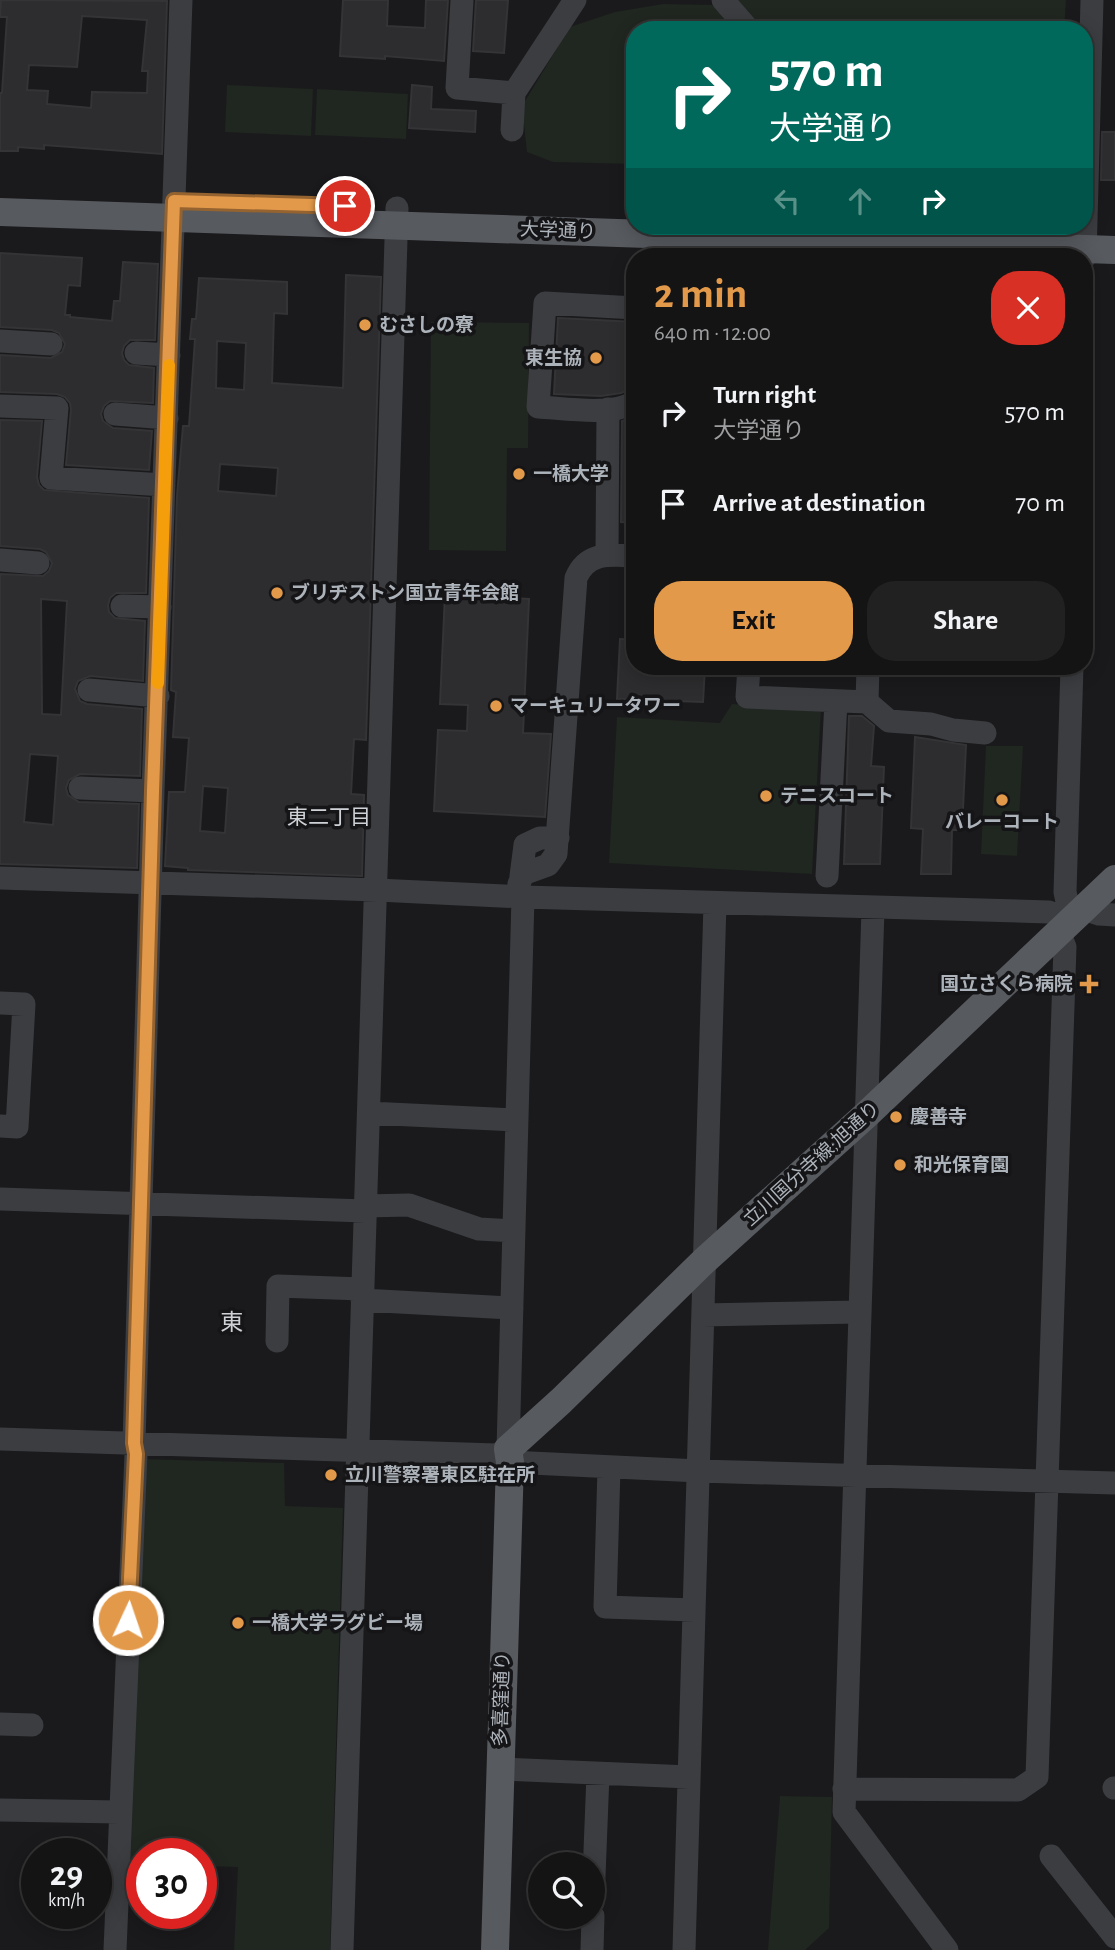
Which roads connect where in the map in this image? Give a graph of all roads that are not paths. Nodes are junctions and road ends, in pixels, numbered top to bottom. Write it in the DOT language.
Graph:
graph roads {
  1 [pos="181,0"];
  2 [pos="462,0"];
  3 [pos="575,0"];
  4 [pos="723,0"];
  5 [pos="1092,0"];
  6 [pos="741,21"];
  7 [pos="1091,21"];
  8 [pos="514,93"];
  9 [pos="512,130"];
  10 [pos="0,194"];
  11 [pos="174,209"];
  12 [pos="0,212"];
  13 [pos="398,217"];
  14 [pos="626,217"];
  15 [pos="626,228"];
  16 [pos="1115,233"];
  17 [pos="768,235"];
  18 [pos="971,235"];
  19 [pos="809,237"];
  20 [pos="1085,246"];
  21 [pos="1115,250"];
  22 [pos="626,308"];
  23 [pos="0,341"];
  24 [pos="51,344"];
  25 [pos="136,353"];
  26 [pos="169,355"];
  27 [pos="0,405"];
  28 [pos="626,405"];
  29 [pos="608,409"];
  30 [pos="115,414"];
  31 [pos="167,418"];
  32 [pos="164,485"];
  33 [pos="607,555"];
  34 [pos="626,556"];
  35 [pos="0,560"];
  36 [pos="38,563"];
  37 [pos="122,606"];
  38 [pos="160,607"];
  39 [pos="748,675"];
  40 [pos="868,675"];
  41 [pos="1072,675"];
  42 [pos="89,690"];
  43 [pos="158,696"];
  44 [pos="836,701"];
  45 [pos="867,702"];
  46 [pos="985,733"];
  47 [pos="80,788"];
  48 [pos="153,791"];
  49 [pos="827,876"];
  50 [pos="0,878"];
  51 [pos="1115,879"];
  52 [pos="151,883"];
  53 [pos="521,886"];
  54 [pos="377,890"];
  55 [pos="715,903"];
  56 [pos="873,909"];
  57 [pos="1115,915"];
  58 [pos="1071,920"];
  59 [pos="0,1003"];
  60 [pos="369,1113"];
  61 [pos="865,1116"];
  62 [pos="517,1120"];
  63 [pos="0,1126"];
  64 [pos="0,1199"];
  65 [pos="143,1205"];
  66 [pos="365,1209"];
  67 [pos="514,1231"];
  68 [pos="704,1261"];
  69 [pos="362,1294"];
  70 [pos="512,1308"];
  71 [pos="859,1312"];
  72 [pos="703,1315"];
  73 [pos="277,1341"];
  74 [pos="0,1439"];
  75 [pos="134,1443"];
  76 [pos="358,1451"];
  77 [pos="509,1455"];
  78 [pos="609,1468"];
  79 [pos="699,1471"];
  80 [pos="854,1474"];
  81 [pos="1047,1481"];
  82 [pos="1115,1483"];
  83 [pos="694,1610"];
  84 [pos="0,1724"];
  85 [pos="32,1725"];
  86 [pos="500,1769"];
  87 [pos="598,1773"];
  88 [pos="689,1777"];
  89 [pos="844,1789"];
  90 [pos="0,1810"];
  91 [pos="119,1812"];
  92 [pos="595,1852"];
  93 [pos="1052,1856"];
  94 [pos="593,1929"];
  95 [pos="1114,1935"];
  96 [pos="115,1950"];
  97 [pos="342,1950"];
  98 [pos="495,1950"];
  99 [pos="592,1950"];
  100 [pos="684,1950"];
  101 [pos="947,1950"];
  1 -- 11 [label="street"];
  2 -- 8 [label="street"];
  3 -- 8 [label="street"];
  4 -- 6 [label="street"];
  5 -- 7 [label="street"];
  8 -- 9 [label="street"];
  10 -- 11 [label="main road, 大学通り"];
  11 -- 12 [label="main road, 大学通り"];
  11 -- 13 [label="main road, 大学通り"];
  11 -- 26 [label="street"];
  13 -- 14 [label="main road, 大学通り"];
  13 -- 15 [label="main road, 大学通り"];
  13 -- 54 [label="street"];
  16 -- 20 [label="main road, 大学通り"];
  17 -- 19 [label="main road, 大学通り"];
  18 -- 20 [label="main road, 大学通り"];
  19 -- 20 [label="main road, 大学通り"];
  20 -- 21 [label="main road, 大学通り"];
  22 -- 29 [label="street"];
  23 -- 24 [label="street"];
  25 -- 26 [label="street"];
  26 -- 31 [label="street"];
  27 -- 32 [label="street"];
  28 -- 29 [label="street"];
  29 -- 33 [label="street"];
  30 -- 31 [label="street"];
  31 -- 32 [label="street"];
  32 -- 38 [label="street"];
  33 -- 34 [label="street"];
  33 -- 53 [label="street"];
  35 -- 36 [label="street"];
  37 -- 38 [label="street"];
  38 -- 43 [label="street"];
  39 -- 44 [label="street"];
  40 -- 45 [label="street"];
  41 -- 58 [label="street"];
  42 -- 43 [label="street"];
  43 -- 48 [label="street"];
  44 -- 45 [label="street"];
  44 -- 49 [label="street"];
  45 -- 46 [label="street"];
  47 -- 48 [label="street"];
  48 -- 52 [label="street"];
  50 -- 52 [label="street"];
  51 -- 58 [label="main road, 立川国分寺線;旭通り"];
  52 -- 54 [label="street"];
  52 -- 65 [label="street"];
  53 -- 54 [label="street"];
  53 -- 55 [label="street"];
  53 -- 62 [label="street"];
  54 -- 60 [label="street"];
  55 -- 56 [label="street"];
  55 -- 68 [label="street"];
  56 -- 58 [label="street"];
  56 -- 61 [label="street"];
  57 -- 58 [label="street"];
  58 -- 61 [label="main road, 立川国分寺線;旭通り"];
  58 -- 81 [label="street"];
  59 -- 63 [label="street"];
  60 -- 62 [label="street"];
  60 -- 66 [label="street"];
  61 -- 68 [label="main road, 立川国分寺線;旭通り"];
  61 -- 71 [label="street"];
  62 -- 67 [label="street"];
  64 -- 65 [label="street"];
  65 -- 66 [label="street"];
  65 -- 75 [label="street"];
  66 -- 67 [label="street"];
  66 -- 69 [label="street"];
  67 -- 70 [label="street"];
  68 -- 72 [label="street"];
  68 -- 77 [label="main road, 立川国分寺線;旭通り"];
  69 -- 70 [label="street"];
  69 -- 73 [label="street"];
  69 -- 76 [label="street"];
  70 -- 77 [label="street"];
  71 -- 72 [label="street"];
  71 -- 80 [label="street"];
  72 -- 79 [label="street"];
  74 -- 75 [label="street"];
  75 -- 76 [label="street"];
  75 -- 91 [label="street"];
  76 -- 77 [label="street"];
  76 -- 97 [label="street"];
  77 -- 78 [label="street"];
  77 -- 86 [label="main road, 多喜窪通り"];
  78 -- 79 [label="street"];
  78 -- 83 [label="street"];
  79 -- 80 [label="street"];
  79 -- 83 [label="street"];
  80 -- 81 [label="street"];
  80 -- 89 [label="street"];
  81 -- 82 [label="street"];
  81 -- 89 [label="street"];
  83 -- 88 [label="street"];
  84 -- 85 [label="street"];
  86 -- 87 [label="street"];
  86 -- 98 [label="main road, 多喜窪通り"];
  87 -- 88 [label="street"];
  87 -- 92 [label="street"];
  88 -- 100 [label="street"];
  89 -- 101 [label="street"];
  90 -- 91 [label="street"];
  91 -- 96 [label="street"];
  93 -- 95 [label="street"];
  94 -- 99 [label="street"];
}
